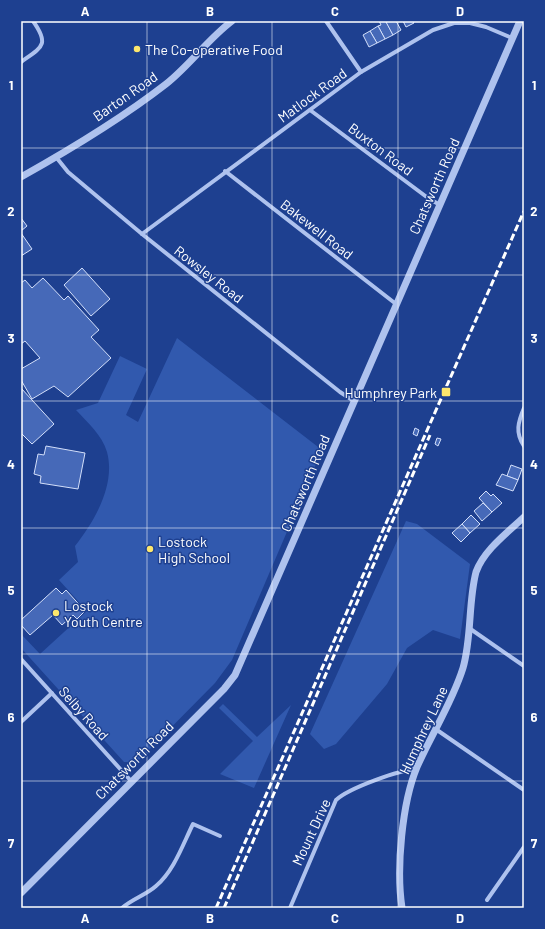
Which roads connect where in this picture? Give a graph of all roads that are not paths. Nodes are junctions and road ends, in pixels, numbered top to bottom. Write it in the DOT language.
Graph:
graph roads {
  1 [pos="34,21"];
  2 [pos="232,21"];
  3 [pos="326,21"];
  4 [pos="520,21"];
  5 [pos="512,38"];
  6 [pos="21,62"];
  7 [pos="361,72"];
  8 [pos="310,110"];
  9 [pos="56,158"];
  10 [pos="225,171"];
  11 [pos="21,177"];
  12 [pos="440,205"];
  13 [pos="142,234"];
  14 [pos="396,304"];
  15 [pos="354,401"];
  16 [pos="524,408"];
  17 [pos="524,446"];
  18 [pos="523,521"];
  19 [pos="469,628"];
  20 [pos="21,659"];
  21 [pos="524,666"];
  22 [pos="52,693"];
  23 [pos="21,722"];
  24 [pos="437,730"];
  25 [pos="417,769"];
  26 [pos="132,781"];
  27 [pos="524,790"];
  28 [pos="220,836"];
  29 [pos="524,847"];
  30 [pos="21,893"];
  31 [pos="487,900"];
  32 [pos="400,906"];
  33 [pos="122,908"];
  34 [pos="290,908"];
  1 -- 6 [label="street"];
  2 -- 9 [label="street, Barton Road"];
  3 -- 7 [label="street"];
  4 -- 5 [label="street, Chatsworth Road"];
  5 -- 7 [label="street, Matlock Road"];
  5 -- 12 [label="street, Chatsworth Road"];
  7 -- 8 [label="street, Matlock Road"];
  8 -- 10 [label="street, Matlock Road"];
  8 -- 12 [label="street, Buxton Road"];
  9 -- 11 [label="street, Barton Road"];
  9 -- 13 [label="street, Rowsley Road"];
  10 -- 13 [label="street, Matlock Road"];
  10 -- 14 [label="street, Bakewell Road"];
  12 -- 14 [label="street, Chatsworth Road"];
  13 -- 15 [label="street, Rowsley Road"];
  14 -- 15 [label="street, Chatsworth Road"];
  15 -- 26 [label="street, Chatsworth Road"];
  16 -- 17 [label="street"];
  18 -- 19 [label="street, Humphrey Lane"];
  19 -- 21 [label="street"];
  19 -- 24 [label="street, Humphrey Lane"];
  20 -- 22 [label="street, Selby Road"];
  22 -- 23 [label="street"];
  22 -- 26 [label="street, Selby Road"];
  24 -- 25 [label="street, Humphrey Lane"];
  24 -- 27 [label="street"];
  25 -- 32 [label="street, Humphrey Lane"];
  25 -- 34 [label="street, Mount Drive"];
  26 -- 30 [label="street, Chatsworth Road"];
  28 -- 33 [label="street"];
  29 -- 31 [label="street"];
}
